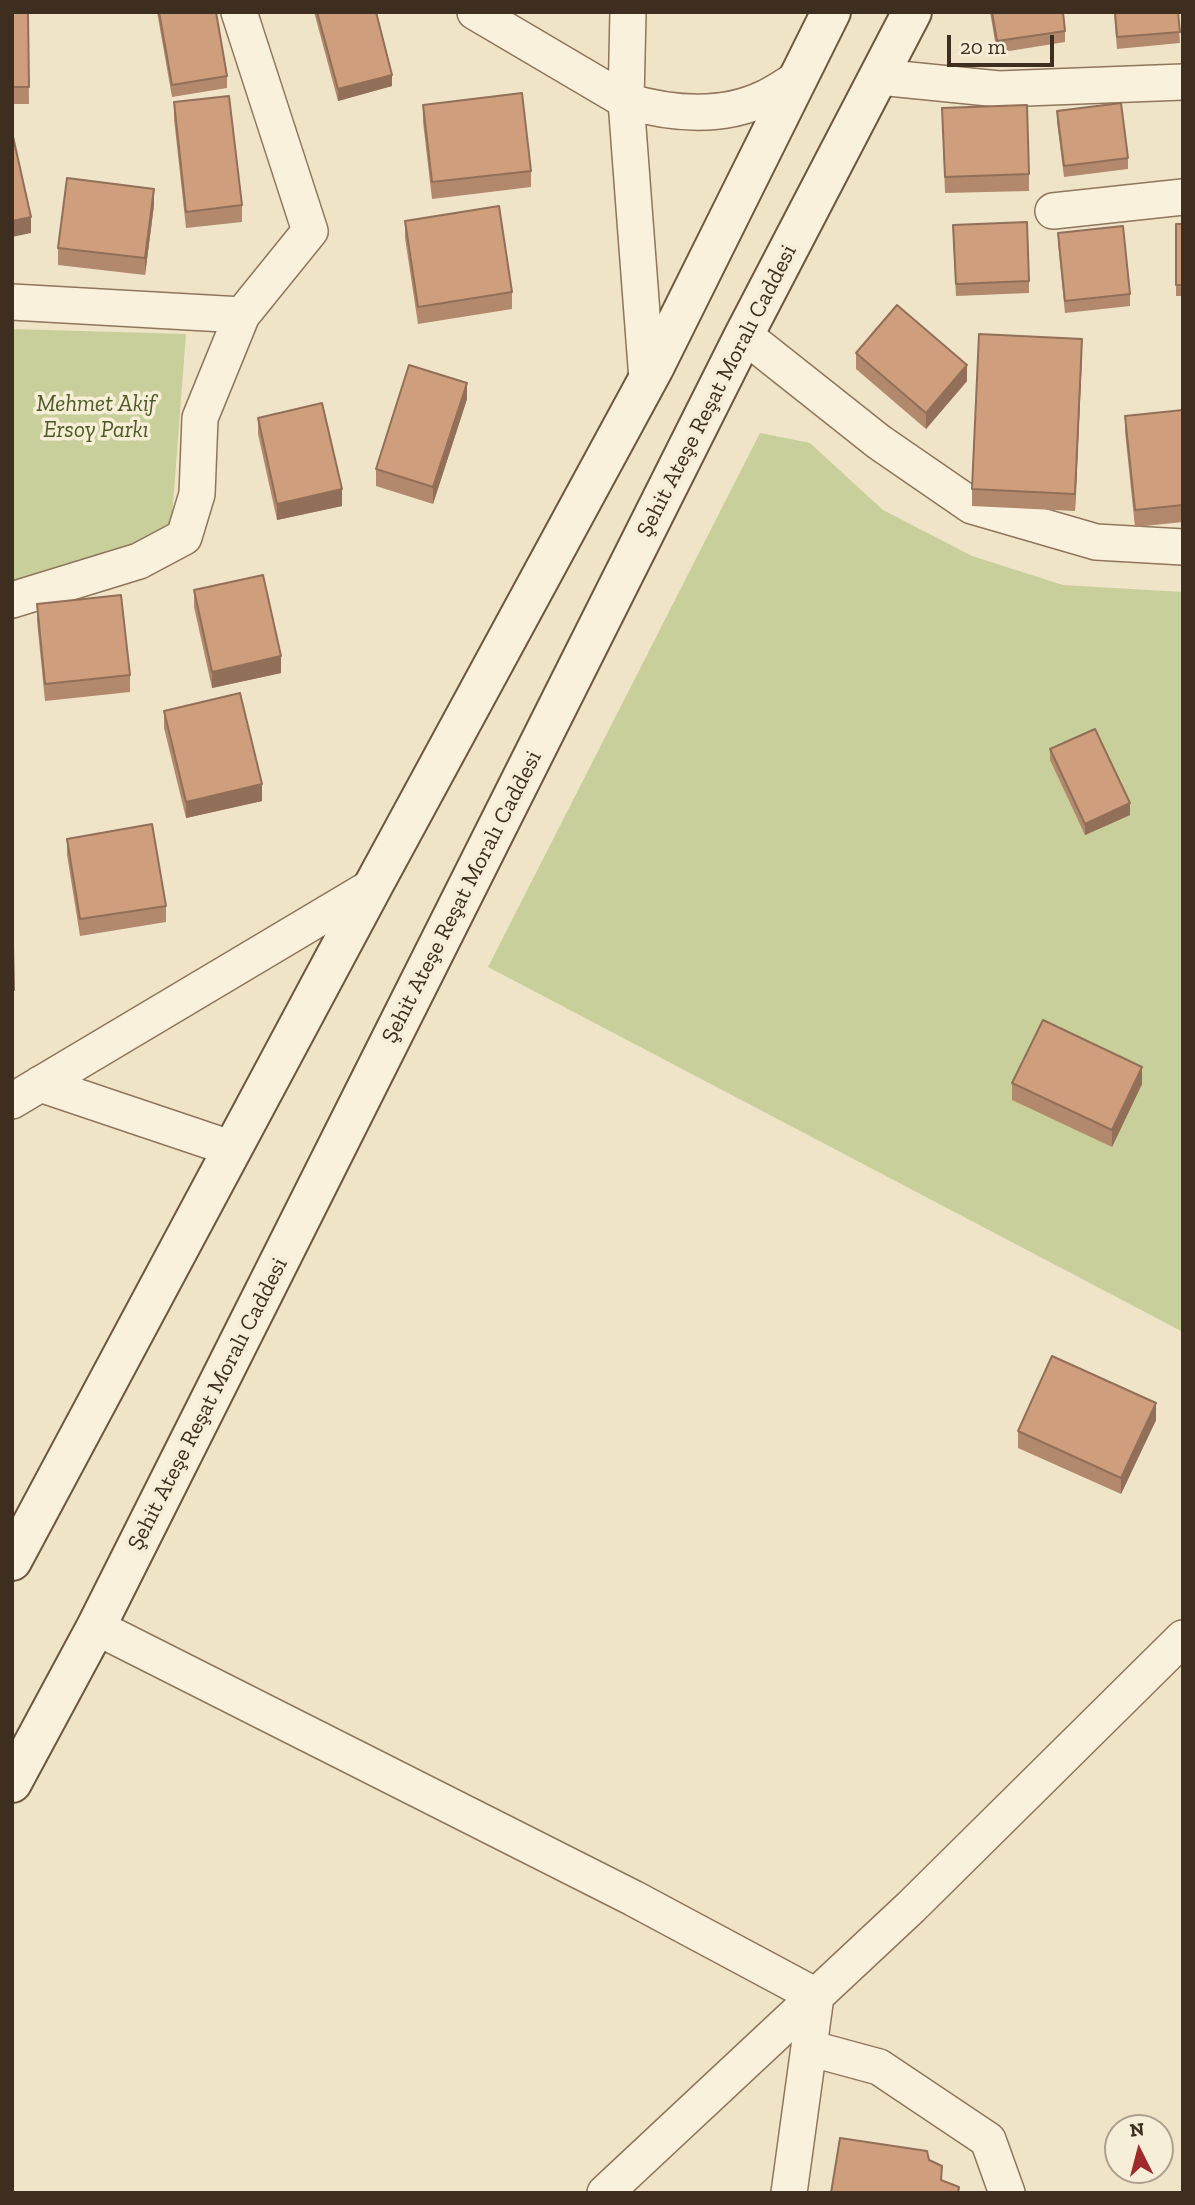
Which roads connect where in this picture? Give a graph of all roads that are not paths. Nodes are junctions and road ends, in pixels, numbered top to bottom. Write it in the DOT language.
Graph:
graph roads {
  1 [pos="239,12"];
  2 [pos="475,12"];
  3 [pos="628,12"];
  4 [pos="831,12"];
  5 [pos="912,12"];
  6 [pos="878,77"];
  7 [pos="797,79"];
  8 [pos="1183,82"];
  9 [pos="626,101"];
  10 [pos="1183,197"];
  11 [pos="1052,211"];
  12 [pos="12,302"];
  13 [pos="242,315"];
  14 [pos="744,335"];
  15 [pos="647,380"];
  16 [pos="1183,547"];
  17 [pos="12,600"];
  18 [pos="373,886"];
  19 [pos="26,1092"];
  20 [pos="233,1149"];
  21 [pos="12,1561"];
  22 [pos="96,1627"];
  23 [pos="1183,1638"];
  24 [pos="12,1783"];
  25 [pos="816,1996"];
  26 [pos="809,2049"];
  27 [pos="605,2193"];
  28 [pos="789,2193"];
  29 [pos="1007,2193"];
  1 -- 13 [label="street"];
  2 -- 9 [label="street"];
  3 -- 9 [label="street"];
  4 -- 7 [label="main road"];
  5 -- 6 [label="main road, Şehit Ateşe Reşat Moralı Caddesi"];
  6 -- 8 [label="street"];
  6 -- 14 [label="main road, Şehit Ateşe Reşat Moralı Caddesi"];
  7 -- 9 [label="street"];
  7 -- 15 [label="main road"];
  9 -- 15 [label="street"];
  10 -- 11 [label="street"];
  12 -- 13 [label="street"];
  13 -- 17 [label="street"];
  14 -- 16 [label="street"];
  14 -- 22 [label="main road, Şehit Ateşe Reşat Moralı Caddesi"];
  15 -- 18 [label="main road"];
  18 -- 19 [label="street"];
  18 -- 20 [label="main road"];
  19 -- 20 [label="street"];
  20 -- 21 [label="main road"];
  22 -- 24 [label="main road, Şehit Ateşe Reşat Moralı Caddesi"];
  22 -- 25 [label="street"];
  23 -- 25 [label="street"];
  25 -- 26 [label="street"];
  25 -- 27 [label="street"];
  26 -- 28 [label="street"];
  26 -- 29 [label="street"];
}
